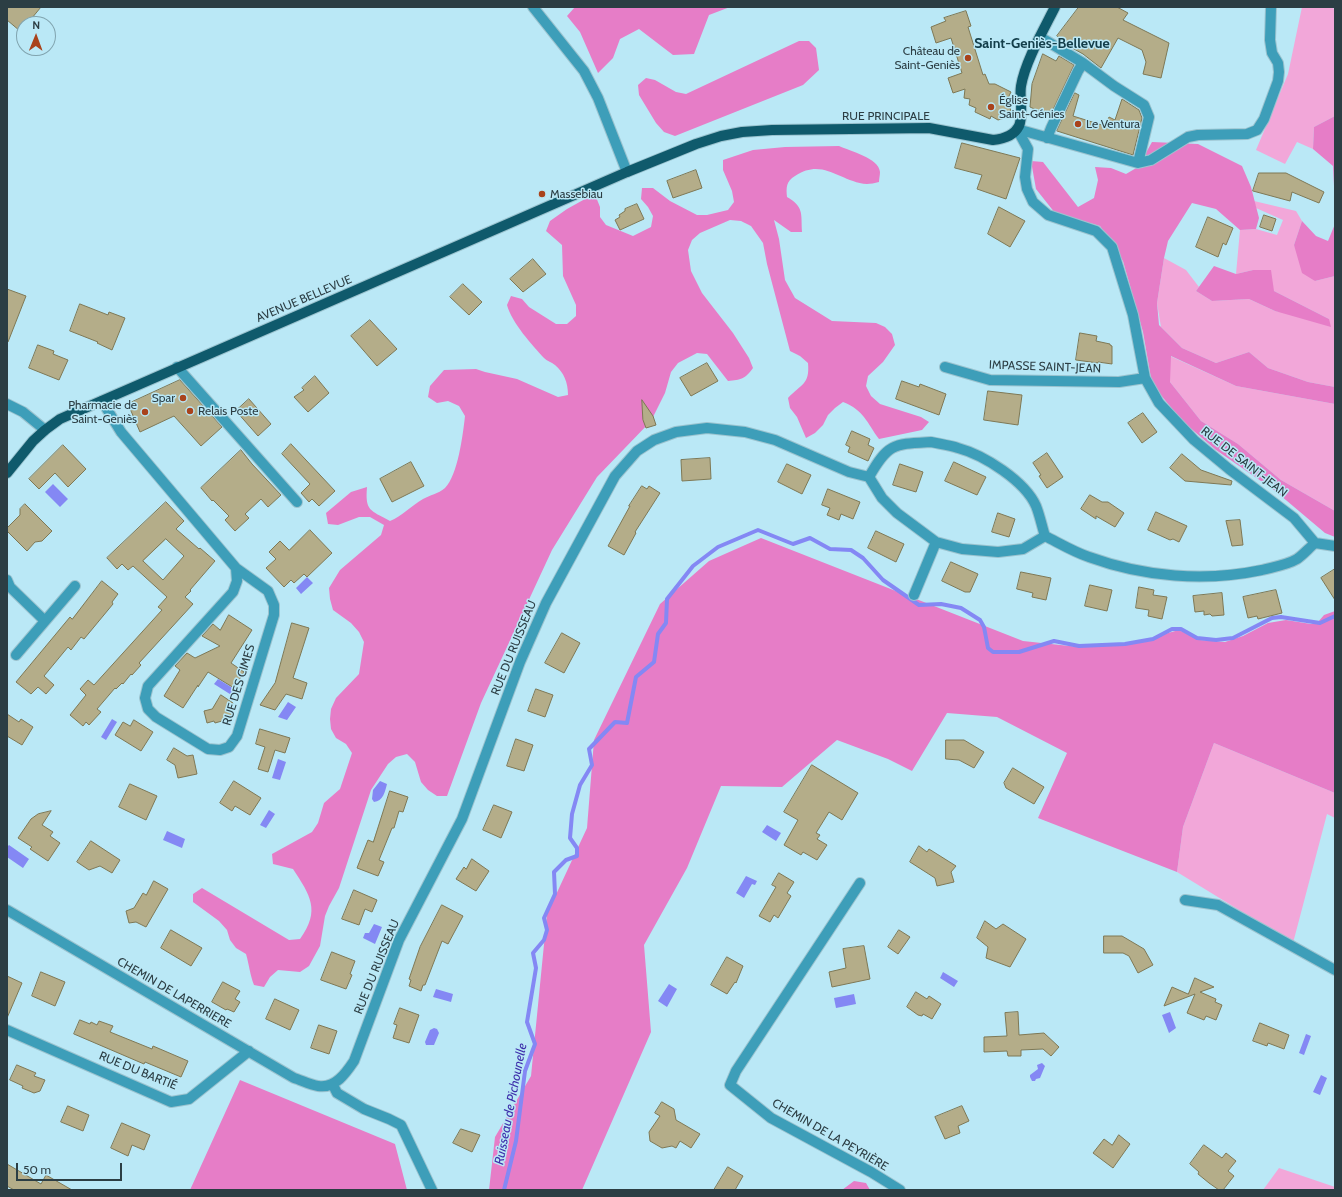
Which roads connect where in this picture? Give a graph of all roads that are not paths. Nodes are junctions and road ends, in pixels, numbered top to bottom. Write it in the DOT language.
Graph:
graph roads {
  1 [pos="533,7"];
  2 [pos="1055,7"];
  3 [pos="1271,7"];
  4 [pos="1040,37"];
  5 [pos="1084,63"];
  6 [pos="1017,129"];
  7 [pos="1047,138"];
  8 [pos="1138,164"];
  9 [pos="627,172"];
  10 [pos="177,367"];
  11 [pos="945,367"];
  12 [pos="1145,378"];
  13 [pos="102,401"];
  14 [pos="7,404"];
  15 [pos="45,430"];
  16 [pos="7,473"];
  17 [pos="869,477"];
  18 [pos="297,502"];
  19 [pos="1045,536"];
  20 [pos="936,542"];
  21 [pos="1315,543"];
  22 [pos="1335,546"];
  23 [pos="236,568"];
  24 [pos="7,580"];
  25 [pos="75,586"];
  26 [pos="914,595"];
  27 [pos="45,621"];
  28 [pos="16,655"];
  29 [pos="860,883"];
  30 [pos="1185,900"];
  31 [pos="7,910"];
  32 [pos="1335,970"];
  33 [pos="7,1030"];
  34 [pos="249,1051"];
  35 [pos="333,1085"];
  36 [pos="432,1190"];
  37 [pos="900,1190"];
  1 -- 9 [label="street"];
  2 -- 4 [label="main road"];
  3 -- 8 [label="street"];
  4 -- 5 [label="street"];
  4 -- 6 [label="main road"];
  5 -- 7 [label="street"];
  5 -- 8 [label="street"];
  6 -- 7 [label="street"];
  6 -- 9 [label="main road, RUE PRINCIPALE"];
  6 -- 12 [label="street, RUE DE SAINT-JEAN"];
  7 -- 8 [label="street"];
  9 -- 10 [label="main road, AVENUE BELLEVUE"];
  10 -- 13 [label="main road, AVENUE BELLEVUE"];
  10 -- 18 [label="street"];
  11 -- 12 [label="street, IMPASSE SAINT-JEAN"];
  12 -- 21 [label="street, RUE DE SAINT-JEAN"];
  13 -- 15 [label="main road, AVENUE BELLEVUE"];
  13 -- 23 [label="street, RUE DES CIMES"];
  14 -- 15 [label="street"];
  15 -- 16 [label="main road, AVENUE BELLEVUE"];
  17 -- 19 [label="street"];
  17 -- 20 [label="street"];
  17 -- 35 [label="street, RUE DU RUISSEAU"];
  19 -- 20 [label="street"];
  19 -- 21 [label="street"];
  20 -- 26 [label="street"];
  21 -- 22 [label="street"];
  23 -- 23 [label="street, RUE DES CIMES"];
  24 -- 27 [label="street"];
  25 -- 27 [label="street"];
  27 -- 28 [label="street"];
  29 -- 37 [label="street, CHEMIN DE LA PEYRIÈRE"];
  30 -- 32 [label="street"];
  31 -- 34 [label="street, CHEMIN DE LAPERRIERE"];
  33 -- 34 [label="street, RUE DU BARTIÉ"];
  34 -- 35 [label="street, CHEMIN DE LAPERRIERE"];
  35 -- 36 [label="street"];
}
